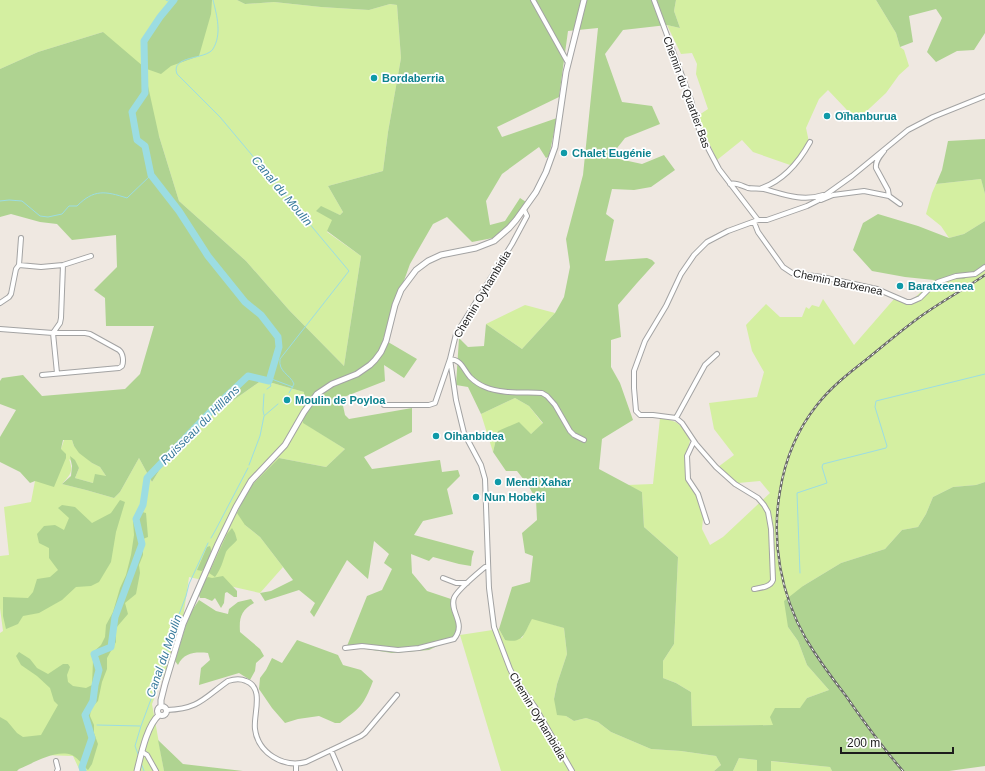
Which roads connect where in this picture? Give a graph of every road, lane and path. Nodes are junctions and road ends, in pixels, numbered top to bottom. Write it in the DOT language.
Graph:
graph roads {
  1 [pos="533,0"];
  2 [pos="584,0"];
  3 [pos="654,0"];
  4 [pos="568,61"];
  5 [pos="985,96"];
  6 [pos="810,142"];
  7 [pos="889,144"];
  8 [pos="730,184"];
  9 [pos="762,188"];
  10 [pos="829,193"];
  11 [pos="889,196"];
  12 [pos="817,201"];
  13 [pos="900,204"];
  14 [pos="524,210"];
  15 [pos="756,221"];
  16 [pos="21,238"];
  17 [pos="91,256"];
  18 [pos="19,265"];
  19 [pos="63,265"];
  20 [pos="985,267"];
  21 [pos="0,303"];
  22 [pos="0,329"];
  23 [pos="53,333"];
  24 [pos="717,354"];
  25 [pos="450,359"];
  26 [pos="57,373"];
  27 [pos="42,375"];
  28 [pos="384,405"];
  29 [pos="676,418"];
  30 [pos="584,440"];
  31 [pos="694,441"];
  32 [pos="706,522"];
  33 [pos="488,567"];
  34 [pos="444,578"];
  35 [pos="467,583"];
  36 [pos="754,589"];
  37 [pos="344,648"];
  38 [pos="397,695"];
  39 [pos="162,706"];
  40 [pos="167,710"];
  41 [pos="159,715"];
  42 [pos="331,750"];
  43 [pos="142,752"];
  44 [pos="56,761"];
  45 [pos="296,764"];
  46 [pos="57,771"];
  47 [pos="137,771"];
  48 [pos="156,771"];
  49 [pos="296,771"];
  50 [pos="340,771"];
  51 [pos="572,771"];
  1 -- 4 [label="street"];
  2 -- 4 [label="street"];
  3 -- 8 [label="street, Chemin du Quartier Bas"];
  4 -- 14 [label="street"];
  5 -- 7 [label="street"];
  6 -- 9 [label="street"];
  7 -- 10 [label="street"];
  7 -- 11 [label="street"];
  8 -- 9 [label="street"];
  8 -- 15 [label="street, Chemin du Quartier Bas"];
  9 -- 10 [label="street"];
  10 -- 12 [label="street"];
  11 -- 12 [label="street"];
  11 -- 13 [label="street"];
  12 -- 15 [label="street"];
  14 -- 25 [label="street, Chemin Oyhambidia"];
  14 -- 39 [label="street"];
  15 -- 20 [label="street, Chemin Bartxenea"];
  15 -- 29 [label="street"];
  16 -- 18 [label="street"];
  17 -- 19 [label="street"];
  18 -- 19 [label="street"];
  18 -- 21 [label="street"];
  19 -- 23 [label="street"];
  22 -- 23 [label="street"];
  23 -- 26 [label="street"];
  23 -- 26 [label="street"];
  24 -- 29 [label="street"];
  25 -- 28 [label="street"];
  25 -- 30 [label="street"];
  25 -- 33 [label="street, Chemin Oyhambidia"];
  26 -- 27 [label="street"];
  29 -- 31 [label="street"];
  31 -- 32 [label="street"];
  31 -- 36 [label="street"];
  33 -- 35 [label="street"];
  33 -- 51 [label="street, Chemin Oyhambidia"];
  34 -- 35 [label="street"];
  35 -- 37 [label="street"];
  38 -- 42 [label="street"];
  39 -- 40 [label="street"];
  39 -- 41 [label="street"];
  40 -- 41 [label="street"];
  40 -- 45 [label="street"];
  41 -- 43 [label="street"];
  42 -- 45 [label="street"];
  42 -- 50 [label="street"];
  43 -- 47 [label="street"];
  43 -- 48 [label="street"];
  44 -- 46 [label="street"];
  45 -- 49 [label="street"];
}
